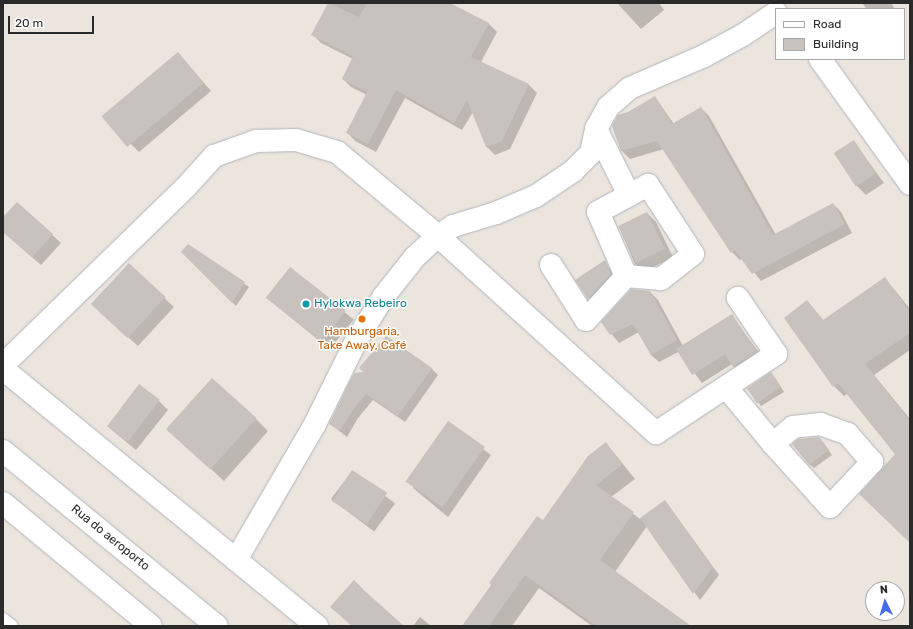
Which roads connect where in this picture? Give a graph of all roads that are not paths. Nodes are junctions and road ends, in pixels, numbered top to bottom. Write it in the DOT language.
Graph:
graph roads {
  1 [pos="775,14"];
  2 [pos="821,60"];
  3 [pos="596,129"];
  4 [pos="910,184"];
  5 [pos="629,195"];
  6 [pos="438,236"];
  7 [pos="551,265"];
  8 [pos="626,276"];
  9 [pos="738,298"];
  10 [pos="3,365"];
  11 [pos="3,369"];
  12 [pos="727,388"];
  13 [pos="773,444"];
  14 [pos="3,451"];
  15 [pos="3,503"];
  16 [pos="236,560"];
  17 [pos="3,618"];
  18 [pos="12,626"];
  19 [pos="151,626"];
  20 [pos="217,626"];
  21 [pos="317,626"];
  1 -- 3 [label="street"];
  2 -- 4 [label="street"];
  3 -- 5 [label="street"];
  3 -- 6 [label="street"];
  5 -- 8 [label="street"];
  5 -- 8 [label="street"];
  6 -- 10 [label="street"];
  6 -- 12 [label="street"];
  6 -- 16 [label="street"];
  7 -- 8 [label="street"];
  9 -- 12 [label="street"];
  11 -- 16 [label="street"];
  12 -- 13 [label="street"];
  14 -- 20 [label="street, Rua do aeroporto"];
  15 -- 19 [label="street"];
  16 -- 21 [label="street"];
  17 -- 18 [label="lane"];
}
